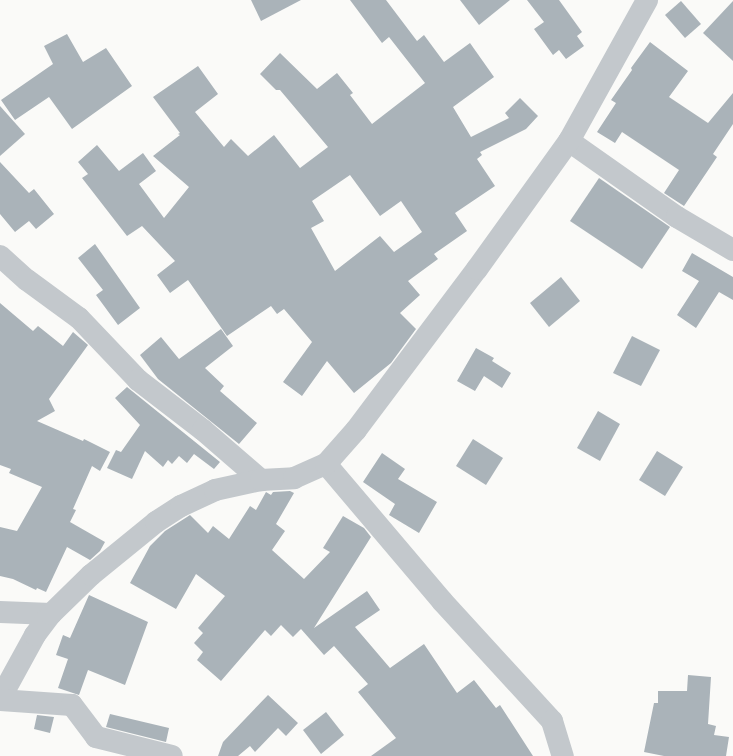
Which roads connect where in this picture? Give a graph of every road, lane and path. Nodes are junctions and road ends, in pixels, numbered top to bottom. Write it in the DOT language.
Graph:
graph roads {
  1 [pos="647,0"];
  2 [pos="568,141"];
  3 [pos="733,250"];
  4 [pos="0,256"];
  5 [pos="326,464"];
  6 [pos="261,480"];
  7 [pos="0,612"];
  8 [pos="51,614"];
  9 [pos="0,700"];
  10 [pos="172,756"];
  11 [pos="563,756"];
  1 -- 2 [label="street"];
  2 -- 3 [label="street"];
  2 -- 5 [label="street"];
  4 -- 6 [label="street"];
  5 -- 6 [label="street"];
  5 -- 11 [label="street"];
  6 -- 8 [label="street"];
  7 -- 8 [label="street"];
  8 -- 9 [label="street"];
  9 -- 10 [label="street"];
}
